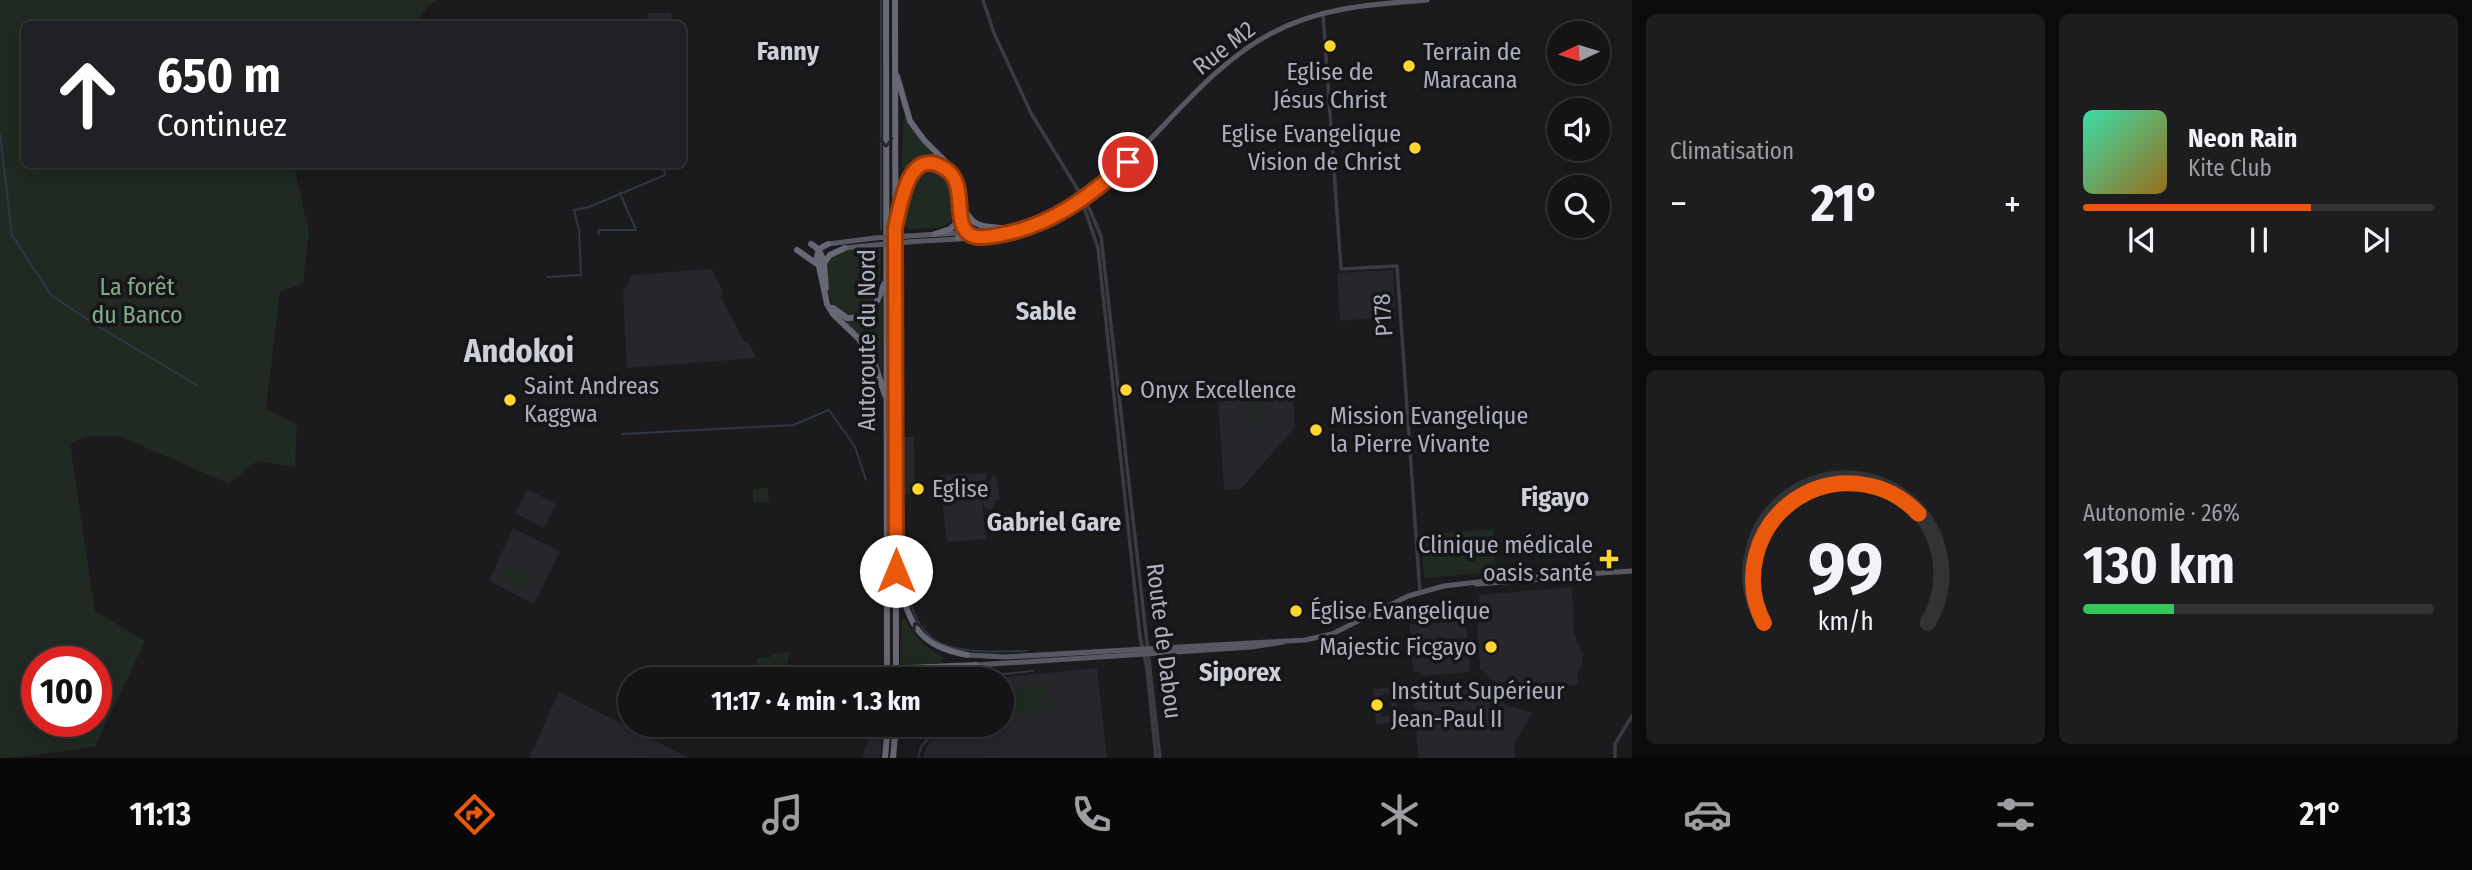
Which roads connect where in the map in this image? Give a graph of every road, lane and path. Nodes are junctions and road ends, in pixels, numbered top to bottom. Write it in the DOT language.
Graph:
graph roads {
  1 [pos="886,0"];
  2 [pos="895,0"];
  3 [pos="983,0"];
  4 [pos="1427,0"];
  5 [pos="1323,12"];
  6 [pos="894,66"];
  7 [pos="1081,199"];
  8 [pos="965,205"];
  9 [pos="961,219"];
  10 [pos="895,228"];
  11 [pos="1004,228"];
  12 [pos="966,232"];
  13 [pos="934,234"];
  14 [pos="974,237"];
  15 [pos="958,238"];
  16 [pos="908,239"];
  17 [pos="875,242"];
  18 [pos="811,244"];
  19 [pos="828,244"];
  20 [pos="845,248"];
  21 [pos="819,249"];
  22 [pos="797,250"];
  23 [pos="820,263"];
  24 [pos="886,276"];
  25 [pos="887,403"];
  26 [pos="896,571"];
  27 [pos="1632,571"];
  28 [pos="1420,592"];
  29 [pos="1146,650"];
  30 [pos="967,655"];
  31 [pos="976,665"];
  32 [pos="887,667"];
  33 [pos="896,667"];
  34 [pos="930,667"];
  35 [pos="971,667"];
  36 [pos="1632,716"];
  37 [pos="887,737"];
  38 [pos="895,737"];
  39 [pos="898,737"];
  40 [pos="895,748"];
  41 [pos="885,758"];
  42 [pos="893,758"];
  43 [pos="1158,758"];
  44 [pos="1615,758"];
  1 -- 24 [label="highway, Autoroute du Nord, one-way"];
  2 -- 6 [label="highway, Autoroute du Nord"];
  3 -- 7 [label="street, Route de Dabou"];
  4 -- 5 [label="main road, Rue M2"];
  5 -- 7 [label="main road, Rue M2"];
  5 -- 28 [label="street, P178"];
  6 -- 8 [label="highway"];
  6 -- 10 [label="highway, Autoroute du Nord"];
  7 -- 11 [label="main road"];
  7 -- 14 [label="main road"];
  7 -- 29 [label="street, Route de Dabou"];
  8 -- 11 [label="highway"];
  8 -- 12 [label="highway"];
  9 -- 10 [label="highway"];
  9 -- 12 [label="highway"];
  9 -- 13 [label="highway"];
  10 -- 26 [label="highway, Autoroute du Nord"];
  11 -- 12 [label="main road"];
  12 -- 13 [label="main road"];
  12 -- 14 [label="highway"];
  12 -- 15 [label="highway"];
  13 -- 16 [label="main road"];
  14 -- 15 [label="main road"];
  15 -- 16 [label="main road"];
  16 -- 17 [label="main road, bridge"];
  17 -- 19 [label="main road"];
  17 -- 20 [label="main road"];
  18 -- 21 [label="highway"];
  19 -- 21 [label="highway"];
  20 -- 23 [label="highway"];
  21 -- 23 [label="highway"];
  22 -- 23 [label="highway"];
  23 -- 24 [label="highway"];
  23 -- 25 [label="highway"];
  24 -- 25 [label="highway, Autoroute du Nord"];
  25 -- 32 [label="highway, Autoroute du Nord"];
  30 -- 26 [label="highway, one-way"];
  26 -- 33 [label="highway, Autoroute du Nord"];
  27 -- 28 [label="main road"];
  28 -- 29 [label="main road"];
  29 -- 30 [label="main road"];
  29 -- 31 [label="main road"];
  29 -- 43 [label="street, Route de Dabou"];
  31 -- 34 [label="highway, bridge"];
  31 -- 35 [label="highway"];
  36 -- 44 [label="street"];
  37 -- 41 [label="highway"];
  38 -- 40 [label="highway"];
  39 -- 40 [label="highway"];
  40 -- 42 [label="highway"];
}
